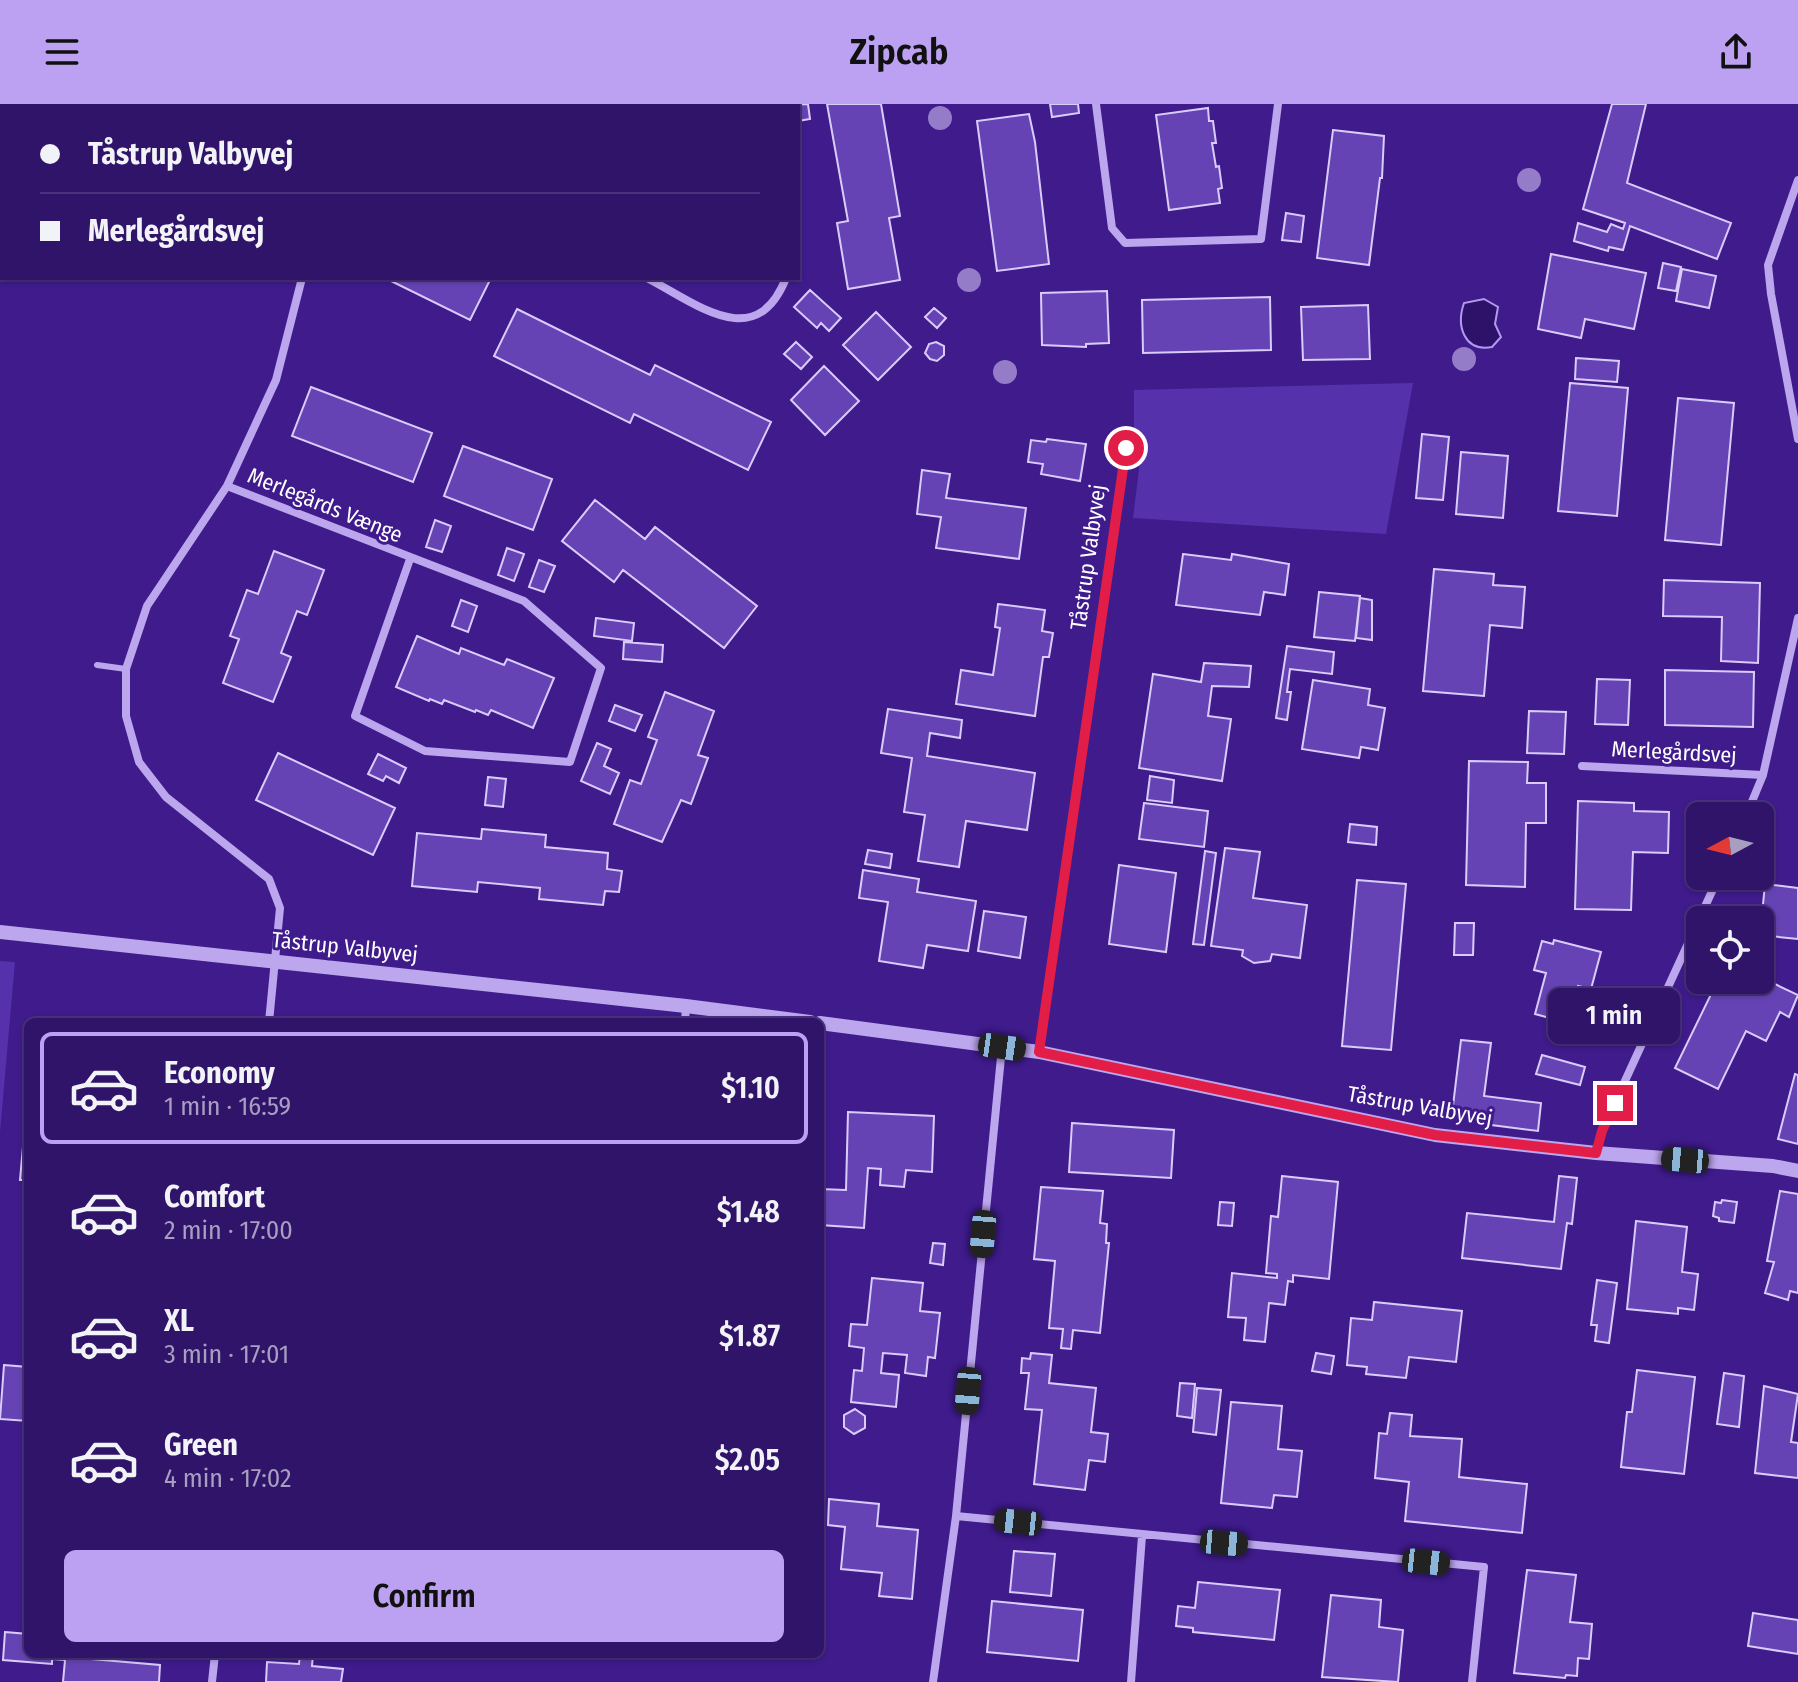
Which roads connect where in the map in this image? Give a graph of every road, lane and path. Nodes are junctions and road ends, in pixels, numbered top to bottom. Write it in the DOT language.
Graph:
graph roads {
  1 [pos="1096,104"];
  2 [pos="1278,104"];
  3 [pos="1798,180"];
  4 [pos="301,280"];
  5 [pos="651,280"];
  6 [pos="785,280"];
  7 [pos="1798,439"];
  8 [pos="1126,448"];
  9 [pos="227,486"];
  10 [pos="410,559"];
  11 [pos="1798,618"];
  12 [pos="97,665"];
  13 [pos="126,669"];
  14 [pos="1582,766"];
  15 [pos="1763,775"];
  16 [pos="1752,802"];
  17 [pos="1713,890"];
  18 [pos="0,932"];
  19 [pos="275,962"];
  20 [pos="686,1006"];
  21 [pos="269,1018"];
  22 [pos="685,1018"];
  23 [pos="779,1018"];
  24 [pos="824,1024"];
  25 [pos="1002,1047"];
  26 [pos="1039,1052"];
  27 [pos="1596,1153"];
  28 [pos="1798,1171"];
  29 [pos="956,1516"];
  30 [pos="1142,1536"];
  31 [pos="215,1658"];
  32 [pos="212,1682"];
  33 [pos="933,1682"];
  34 [pos="1131,1682"];
  35 [pos="1472,1682"];
  1 -- 2 [label="street"];
  3 -- 7 [label="street"];
  4 -- 9 [label="street, Merlegårds Vænge"];
  5 -- 6 [label="street"];
  8 -- 26 [label="street, Tåstrup Valbyvej"];
  9 -- 10 [label="street, Merlegårds Vænge"];
  9 -- 13 [label="street, Merlegårds Vænge"];
  10 -- 10 [label="street, Merlegårds Vænge"];
  11 -- 15 [label="street, Merlegårdsvej"];
  12 -- 13 [label="lane"];
  13 -- 19 [label="street, Merlegårds Vænge"];
  14 -- 15 [label="street, Merlegårdsvej"];
  15 -- 16 [label="street, Merlegårdsvej"];
  17 -- 27 [label="street"];
  18 -- 19 [label="street, Tåstrup Valbyvej"];
  19 -- 20 [label="street, Tåstrup Valbyvej"];
  19 -- 21 [label="street, Merlegårds Vænge"];
  20 -- 22 [label="street"];
  20 -- 23 [label="street, Tåstrup Valbyvej"];
  24 -- 25 [label="street, Tåstrup Valbyvej"];
  25 -- 26 [label="street, Tåstrup Valbyvej"];
  25 -- 29 [label="street"];
  26 -- 27 [label="street, Tåstrup Valbyvej"];
  27 -- 28 [label="street, Tåstrup Valbyvej"];
  29 -- 30 [label="street"];
  29 -- 33 [label="street"];
  30 -- 34 [label="street"];
  30 -- 35 [label="street"];
  31 -- 32 [label="street"];
}
